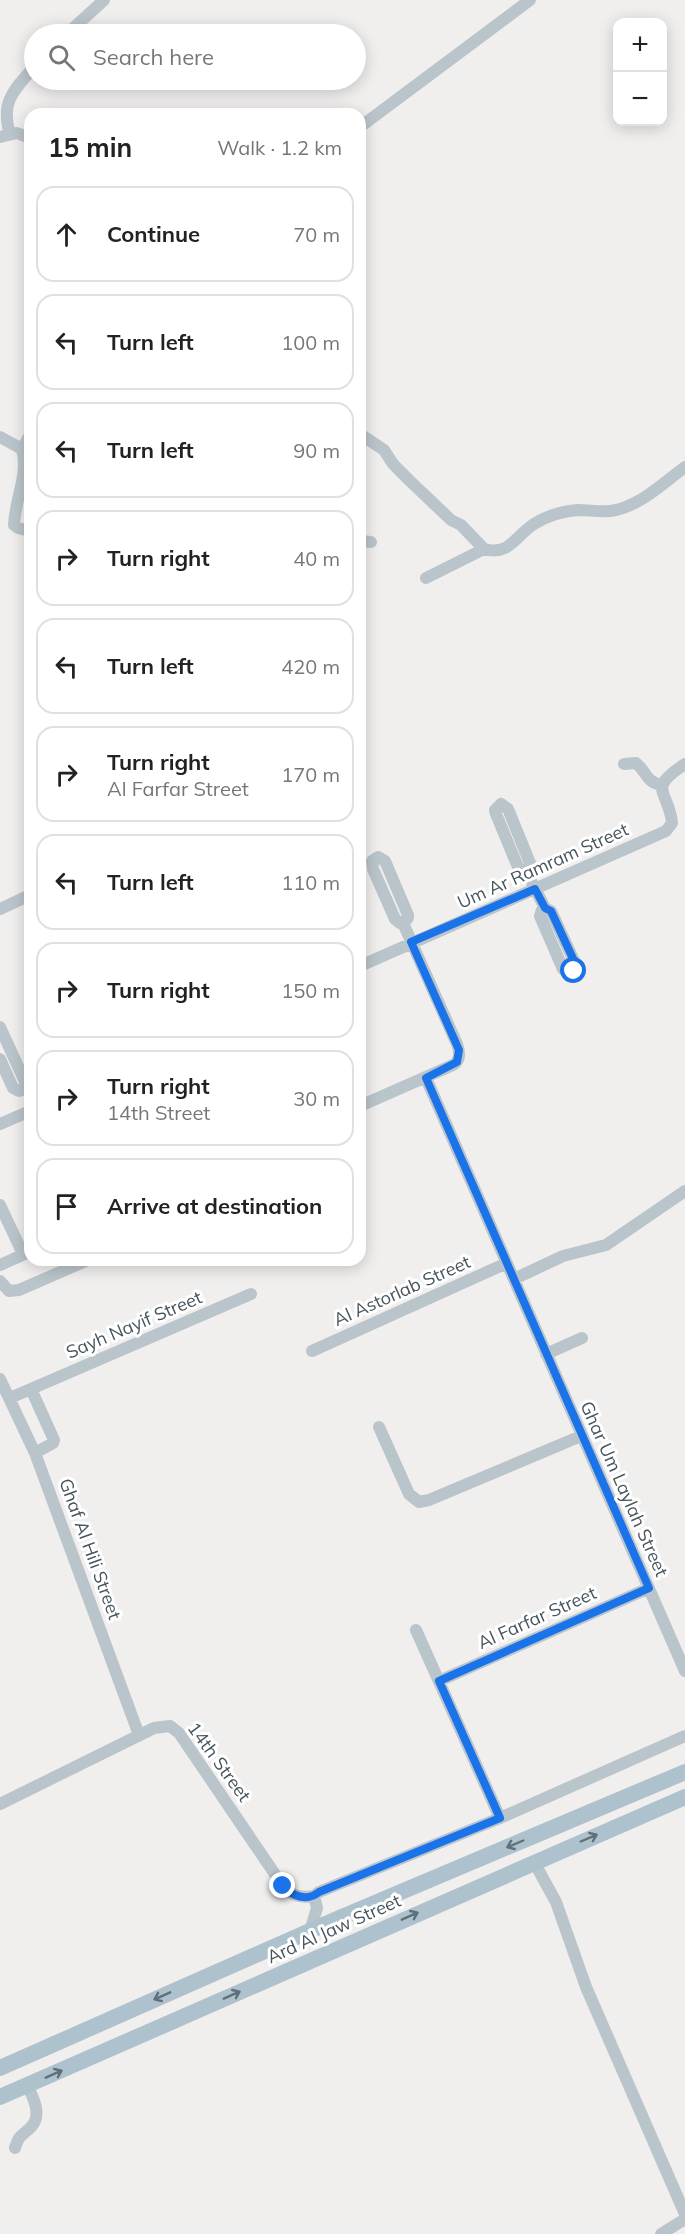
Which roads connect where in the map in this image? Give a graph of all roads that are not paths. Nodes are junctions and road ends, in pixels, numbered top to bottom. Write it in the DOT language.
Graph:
graph roads {
  1 [pos="104,0"];
  2 [pos="530,0"];
  3 [pos="78,24"];
  4 [pos="24,79"];
  5 [pos="366,123"];
  6 [pos="24,134"];
  7 [pos="5,136"];
  8 [pos="0,437"];
  9 [pos="366,438"];
  10 [pos="24,446"];
  11 [pos="22,449"];
  12 [pos="24,455"];
  13 [pos="685,467"];
  14 [pos="24,473"];
  15 [pos="24,530"];
  16 [pos="484,549"];
  17 [pos="426,578"];
  18 [pos="624,764"];
  19 [pos="685,764"];
  20 [pos="662,785"];
  21 [pos="526,871"];
  22 [pos="535,889"];
  23 [pos="24,898"];
  24 [pos="545,908"];
  25 [pos="0,909"];
  26 [pos="404,923"];
  27 [pos="411,942"];
  28 [pos="366,963"];
  29 [pos="0,1027"];
  30 [pos="0,1059"];
  31 [pos="426,1078"];
  32 [pos="24,1080"];
  33 [pos="23,1090"];
  34 [pos="366,1103"];
  35 [pos="24,1112"];
  36 [pos="0,1124"];
  37 [pos="685,1191"];
  38 [pos="0,1204"];
  39 [pos="24,1249"];
  40 [pos="24,1254"];
  41 [pos="507,1263"];
  42 [pos="0,1265"];
  43 [pos="74,1266"];
  44 [pos="514,1279"];
  45 [pos="0,1281"];
  46 [pos="251,1294"];
  47 [pos="582,1338"];
  48 [pos="312,1351"];
  49 [pos="546,1354"];
  50 [pos="0,1379"];
  51 [pos="31,1389"];
  52 [pos="10,1398"];
  53 [pos="379,1427"];
  54 [pos="581,1436"];
  55 [pos="35,1453"];
  56 [pos="649,1588"];
  57 [pos="416,1630"];
  58 [pos="685,1671"];
  59 [pos="439,1681"];
  60 [pos="139,1735"];
  61 [pos="685,1736"];
  62 [pos="677,1776"];
  63 [pos="685,1797"];
  64 [pos="0,1804"];
  65 [pos="669,1804"];
  66 [pos="500,1818"];
  67 [pos="534,1862"];
  68 [pos="316,1902"];
  69 [pos="337,1919"];
  70 [pos="310,1931"];
  71 [pos="0,2068"];
  72 [pos="27,2085"];
  73 [pos="0,2097"];
  74 [pos="15,2148"];
  75 [pos="685,2216"];
  76 [pos="661,2234"];
  1 -- 3 [label="street"];
  2 -- 5 [label="street"];
  4 -- 7 [label="street"];
  6 -- 7 [label="street"];
  8 -- 11 [label="street"];
  9 -- 16 [label="street"];
  10 -- 11 [label="street"];
  11 -- 12 [label="street"];
  13 -- 16 [label="street"];
  14 -- 15 [label="street"];
  16 -- 17 [label="street"];
  18 -- 20 [label="street"];
  19 -- 20 [label="street"];
  20 -- 22 [label="street, Um Ar Ramram Street"];
  21 -- 21 [label="street"];
  21 -- 22 [label="street"];
  22 -- 24 [label="street"];
  22 -- 27 [label="street, Um Ar Ramram Street"];
  23 -- 25 [label="street"];
  24 -- 24 [label="street"];
  26 -- 26 [label="street"];
  26 -- 27 [label="street"];
  27 -- 28 [label="street, Um Ar Ramram Street"];
  27 -- 31 [label="street"];
  29 -- 32 [label="street"];
  30 -- 33 [label="street"];
  31 -- 34 [label="street"];
  31 -- 41 [label="street, Ghar Um Laylah Street"];
  35 -- 36 [label="street"];
  37 -- 44 [label="street"];
  38 -- 39 [label="street"];
  40 -- 42 [label="street"];
  41 -- 44 [label="street, Ghar Um Laylah Street"];
  41 -- 48 [label="street, Al Astorlab Street"];
  43 -- 45 [label="street"];
  44 -- 49 [label="street, Ghar Um Laylah Street"];
  46 -- 51 [label="street, Sayh Nayif Street"];
  47 -- 49 [label="street"];
  49 -- 54 [label="street, Ghar Um Laylah Street"];
  50 -- 52 [label="street, Ghaf Al Hili Street"];
  51 -- 52 [label="street, Sayh Nayif Street"];
  51 -- 55 [label="street"];
  52 -- 55 [label="street, Ghaf Al Hili Street"];
  53 -- 54 [label="street"];
  54 -- 56 [label="street, Ghar Um Laylah Street"];
  55 -- 60 [label="street, Ghaf Al Hili Street"];
  56 -- 58 [label="street, Ghar Um Laylah Street"];
  56 -- 59 [label="street, Al Farfar Street"];
  57 -- 59 [label="street"];
  59 -- 66 [label="street"];
  60 -- 64 [label="street, 14th Street"];
  60 -- 68 [label="street, 14th Street"];
  61 -- 66 [label="street"];
  62 -- 65 [label="main road"];
  62 -- 69 [label="main road, Ard Al Jaw Street, one-way"];
  63 -- 65 [label="main road, Ard Al Jaw Street"];
  67 -- 65 [label="main road, Ard Al Jaw Street, one-way"];
  66 -- 68 [label="street"];
  72 -- 67 [label="main road, Ard Al Jaw Street, one-way"];
  67 -- 75 [label="street"];
  68 -- 69 [label="street, 14th Street"];
  68 -- 70 [label="street"];
  69 -- 70 [label="main road, Ard Al Jaw Street"];
  70 -- 71 [label="main road, Ard Al Jaw Street, one-way"];
  72 -- 73 [label="main road, Ard Al Jaw Street"];
  72 -- 74 [label="street"];
  75 -- 76 [label="street"];
}
